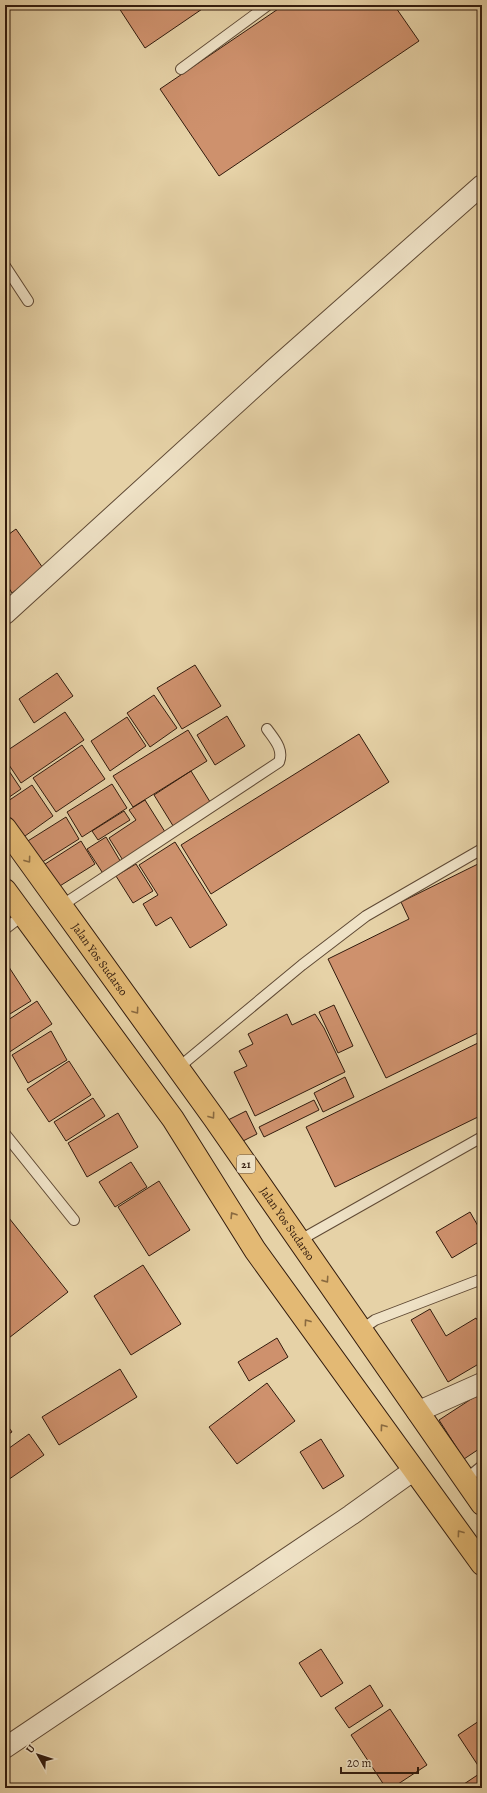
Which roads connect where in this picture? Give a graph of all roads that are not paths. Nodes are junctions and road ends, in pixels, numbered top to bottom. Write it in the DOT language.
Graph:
graph roads {
  1 [pos="268,5"];
  2 [pos="181,69"];
  3 [pos="482,185"];
  4 [pos="5,266"];
  5 [pos="28,301"];
  6 [pos="5,614"];
  7 [pos="267,729"];
  8 [pos="5,828"];
  9 [pos="482,849"];
  10 [pos="5,890"];
  11 [pos="61,906"];
  12 [pos="23,915"];
  13 [pos="5,929"];
  14 [pos="178,1068"];
  15 [pos="149,1088"];
  16 [pos="5,1134"];
  17 [pos="482,1137"];
  18 [pos="74,1220"];
  19 [pos="300,1242"];
  20 [pos="482,1279"];
  21 [pos="361,1330"];
  22 [pos="482,1383"];
  23 [pos="417,1412"];
  24 [pos="482,1466"];
  25 [pos="414,1470"];
  26 [pos="465,1480"];
  27 [pos="482,1504"];
  28 [pos="482,1564"];
  29 [pos="5,1748"];
  1 -- 2 [label="lane"];
  3 -- 6 [label="street"];
  4 -- 5 [label="lane"];
  7 -- 11 [label="lane"];
  8 -- 11 [label="highway, Jalan Yos Sudarso / 21, one-way"];
  9 -- 14 [label="lane"];
  10 -- 12 [label="highway"];
  11 -- 14 [label="highway, Jalan Yos Sudarso / 21, one-way"];
  12 -- 13 [label="lane"];
  12 -- 15 [label="highway"];
  14 -- 15 [label="highway"];
  14 -- 19 [label="highway, Jalan Yos Sudarso / 21, one-way"];
  25 -- 15 [label="highway, one-way"];
  16 -- 18 [label="lane"];
  17 -- 19 [label="lane"];
  19 -- 21 [label="highway, Jalan Yos Sudarso / 21, one-way"];
  20 -- 21 [label="lane"];
  21 -- 23 [label="highway, Jalan Yos Sudarso / 21"];
  22 -- 23 [label="street"];
  23 -- 26 [label="highway, Jalan Yos Sudarso / 21"];
  24 -- 26 [label="lane"];
  28 -- 25 [label="highway, one-way"];
  25 -- 29 [label="street"];
  26 -- 27 [label="highway, Jalan Yos Sudarso / 21"];
}
